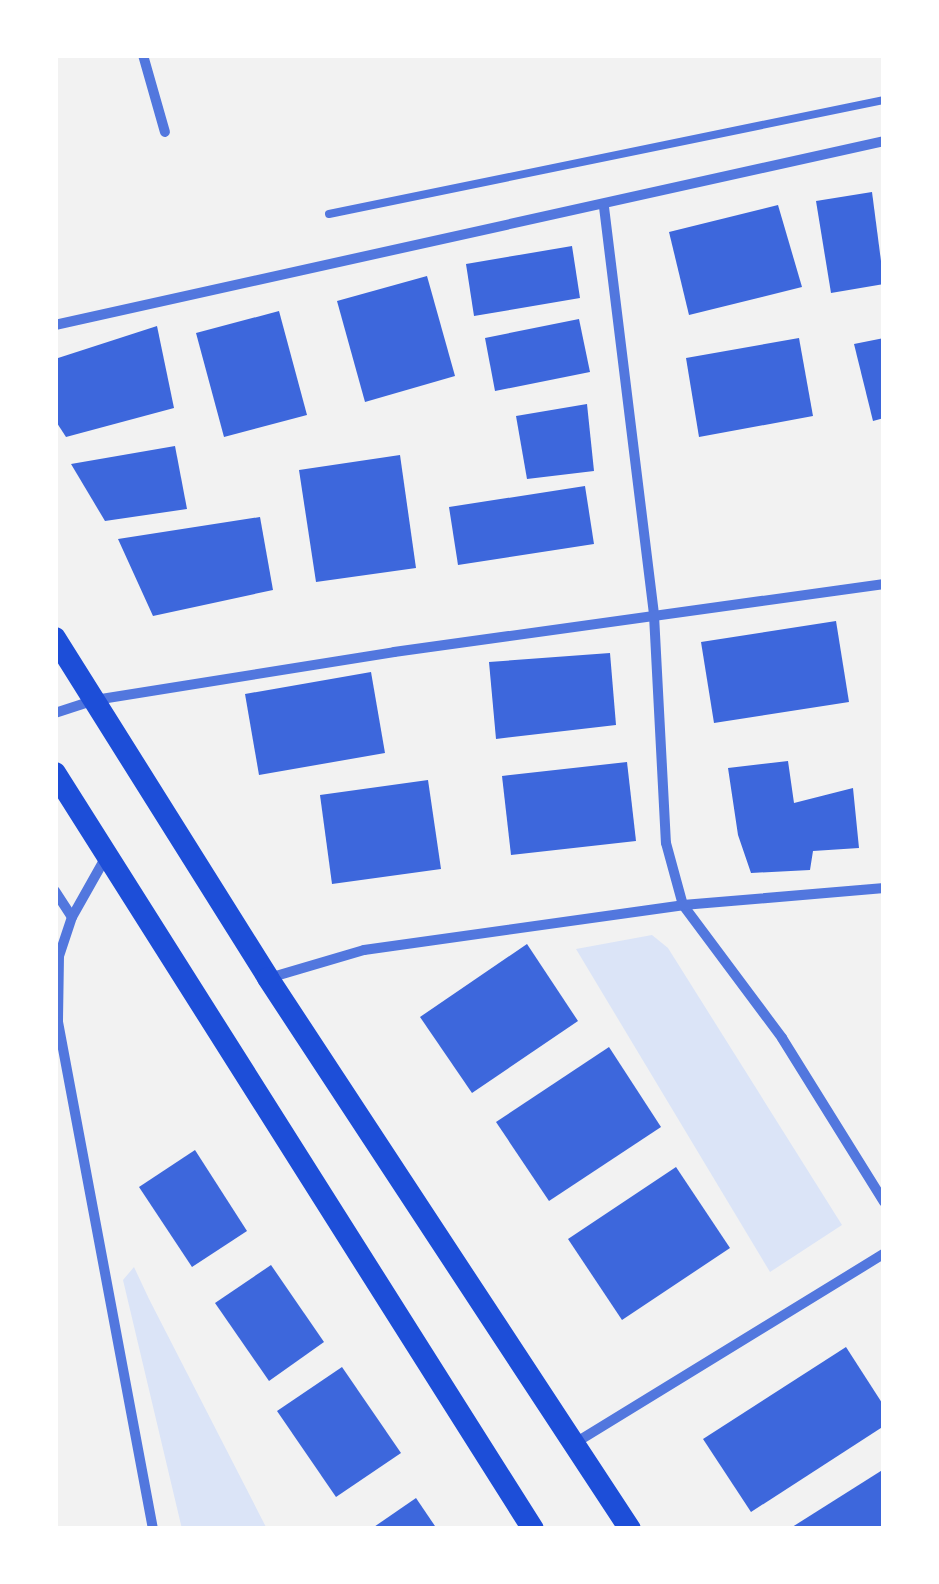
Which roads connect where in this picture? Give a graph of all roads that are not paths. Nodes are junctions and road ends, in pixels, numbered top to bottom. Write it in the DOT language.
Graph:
graph roads {
  1 [pos="142,55"];
  2 [pos="884,100"];
  3 [pos="165,132"];
  4 [pos="884,142"];
  5 [pos="604,206"];
  6 [pos="328,214"];
  7 [pos="55,325"];
  8 [pos="884,584"];
  9 [pos="654,616"];
  10 [pos="55,638"];
  11 [pos="95,700"];
  12 [pos="55,713"];
  13 [pos="55,773"];
  14 [pos="108,854"];
  15 [pos="884,888"];
  16 [pos="55,891"];
  17 [pos="683,906"];
  18 [pos="72,917"];
  19 [pos="268,978"];
  20 [pos="884,1202"];
  21 [pos="884,1254"];
  22 [pos="574,1443"];
  23 [pos="153,1529"];
  24 [pos="534,1529"];
  25 [pos="630,1529"];
  1 -- 3 [label="street"];
  2 -- 6 [label="lane"];
  4 -- 5 [label="street"];
  5 -- 7 [label="street"];
  5 -- 9 [label="street"];
  8 -- 9 [label="street"];
  9 -- 11 [label="street"];
  9 -- 17 [label="street"];
  10 -- 11 [label="main road"];
  11 -- 12 [label="street"];
  11 -- 19 [label="main road"];
  13 -- 14 [label="main road"];
  14 -- 18 [label="street"];
  14 -- 24 [label="main road"];
  15 -- 17 [label="street"];
  16 -- 18 [label="street"];
  17 -- 19 [label="street"];
  17 -- 20 [label="street"];
  18 -- 23 [label="street"];
  19 -- 22 [label="main road"];
  21 -- 22 [label="street"];
  22 -- 25 [label="main road"];
}
